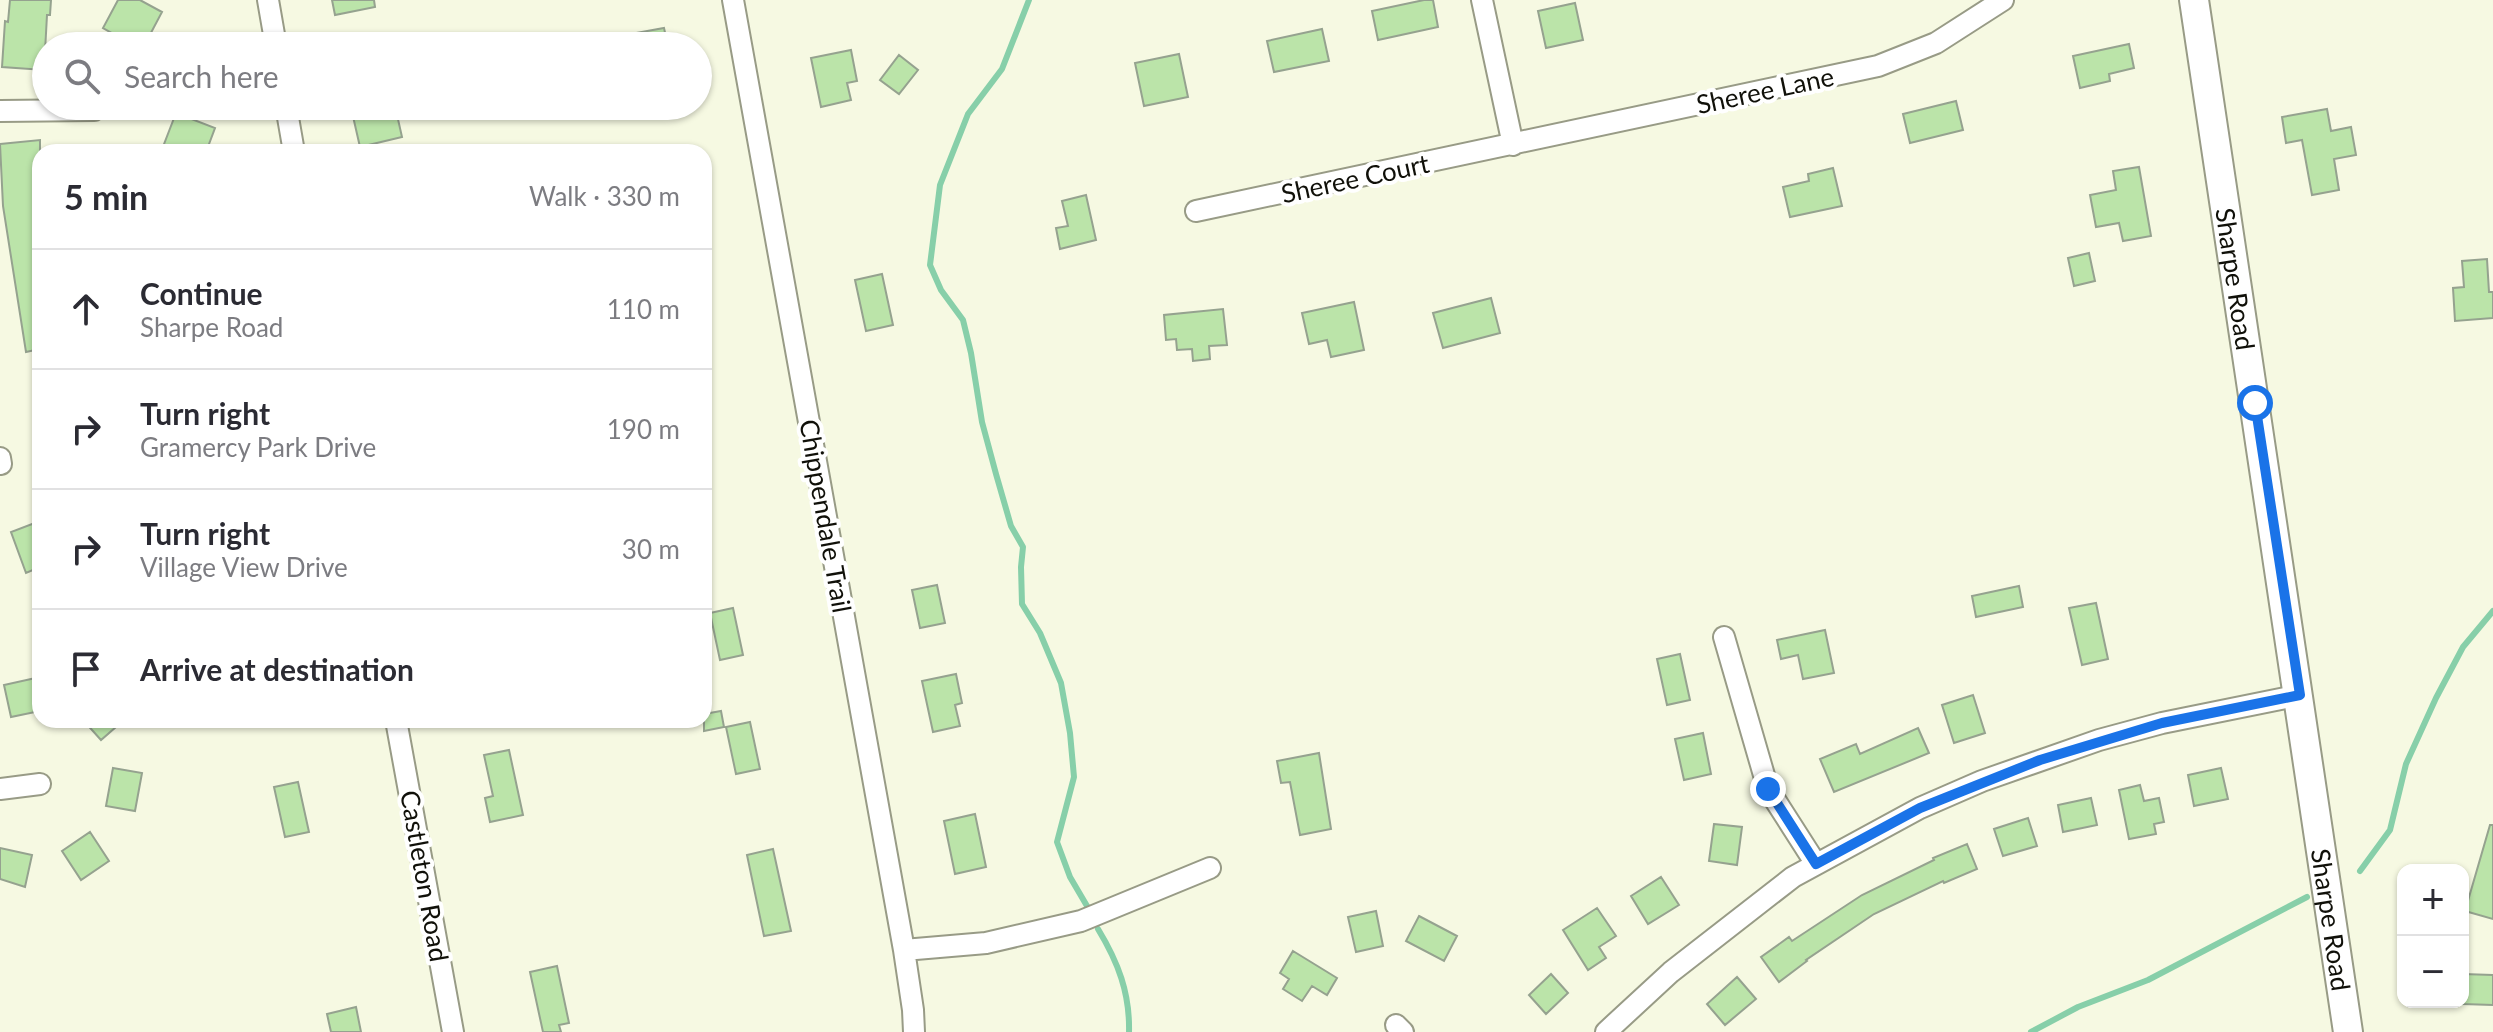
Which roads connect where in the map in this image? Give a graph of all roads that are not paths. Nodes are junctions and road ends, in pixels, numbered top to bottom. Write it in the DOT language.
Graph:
graph roads {
  1 [pos="268,0"];
  2 [pos="733,0"];
  3 [pos="1482,0"];
  4 [pos="2003,0"];
  5 [pos="2194,0"];
  6 [pos="274,32"];
  7 [pos="0,111"];
  8 [pos="32,111"];
  9 [pos="288,120"];
  10 [pos="293,144"];
  11 [pos="1513,145"];
  12 [pos="1196,211"];
  13 [pos="1724,637"];
  14 [pos="2300,695"];
  15 [pos="397,728"];
  16 [pos="40,784"];
  17 [pos="0,789"];
  18 [pos="1816,864"];
  19 [pos="1210,868"];
  20 [pos="904,950"];
  21 [pos="453,1032"];
  22 [pos="914,1032"];
  23 [pos="1606,1032"];
  24 [pos="2348,1032"];
  1 -- 6 [label="street"];
  2 -- 20 [label="street, Chippendale Trail"];
  3 -- 11 [label="street"];
  4 -- 11 [label="street, Sheree Lane"];
  5 -- 14 [label="street, Sharpe Road"];
  7 -- 8 [label="street"];
  9 -- 10 [label="street"];
  11 -- 12 [label="street, Sheree Court"];
  13 -- 18 [label="street"];
  14 -- 18 [label="street"];
  14 -- 24 [label="street, Sharpe Road"];
  15 -- 21 [label="street, Castleton Road"];
  16 -- 17 [label="street"];
  18 -- 23 [label="street"];
  19 -- 20 [label="street"];
  20 -- 22 [label="street, Chippendale Trail"];
}
